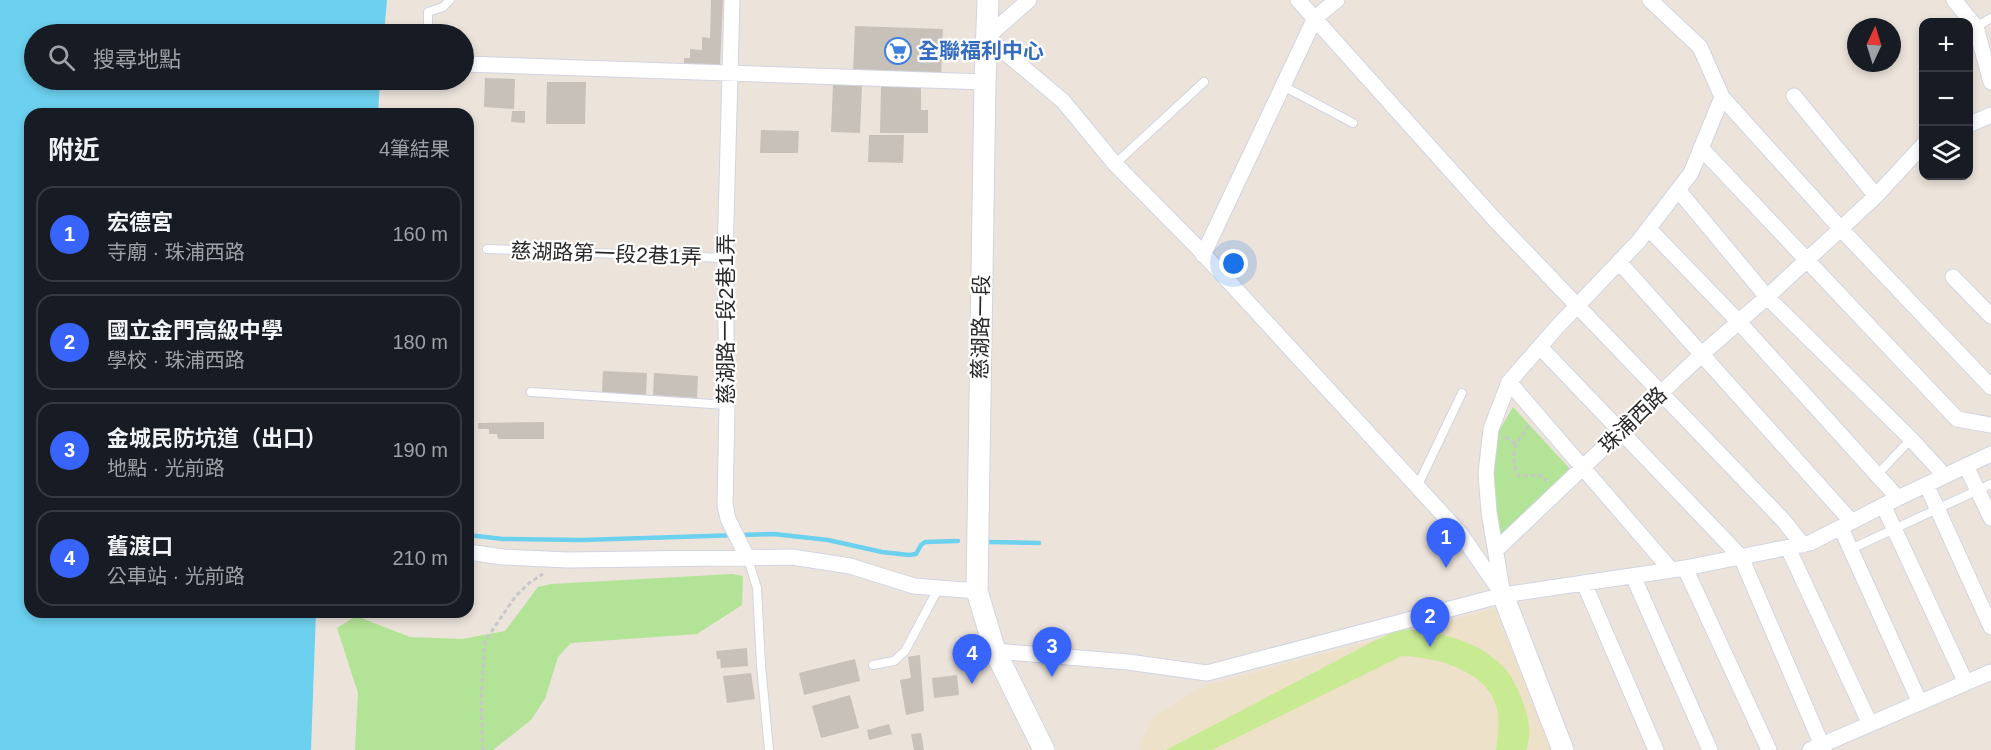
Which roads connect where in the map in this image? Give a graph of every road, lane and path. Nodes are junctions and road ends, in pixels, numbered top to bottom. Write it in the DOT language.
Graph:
graph roads {
  1 [pos="450,0"];
  2 [pos="732,0"];
  3 [pos="988,0"];
  4 [pos="1029,0"];
  5 [pos="1298,0"];
  6 [pos="1337,0"];
  7 [pos="1954,0"];
  8 [pos="1657,2"];
  9 [pos="1315,18"];
  10 [pos="1991,18"];
  11 [pos="428,24"];
  12 [pos="1976,27"];
  13 [pos="987,37"];
  14 [pos="474,64"];
  15 [pos="730,75"];
  16 [pos="985,82"];
  17 [pos="1204,82"];
  18 [pos="1991,82"];
  19 [pos="1283,86"];
  20 [pos="1794,96"];
  21 [pos="1722,97"];
  22 [pos="1991,115"];
  23 [pos="1353,123"];
  24 [pos="1973,123"];
  25 [pos="1701,148"];
  26 [pos="1919,148"];
  27 [pos="1114,164"];
  28 [pos="1678,190"];
  29 [pos="1876,196"];
  30 [pos="1649,229"];
  31 [pos="1841,229"];
  32 [pos="487,249"];
  33 [pos="1203,255"];
  34 [pos="725,258"];
  35 [pos="1805,260"];
  36 [pos="1619,262"];
  37 [pos="1953,277"];
  38 [pos="1767,297"];
  39 [pos="1577,307"];
  40 [pos="1991,316"];
  41 [pos="1738,321"];
  42 [pos="1540,347"];
  43 [pos="1702,354"];
  44 [pos="1509,382"];
  45 [pos="1991,387"];
  46 [pos="531,392"];
  47 [pos="1661,392"];
  48 [pos="1462,393"];
  49 [pos="727,405"];
  50 [pos="1528,423"];
  51 [pos="1991,425"];
  52 [pos="1619,432"];
  53 [pos="1911,439"];
  54 [pos="1991,454"];
  55 [pos="1966,466"];
  56 [pos="1582,468"];
  57 [pos="1877,475"];
  58 [pos="1946,476"];
  59 [pos="1553,486"];
  60 [pos="1927,486"];
  61 [pos="1417,487"];
  62 [pos="1984,487"];
  63 [pos="1898,498"];
  64 [pos="1884,507"];
  65 [pos="1937,509"];
  66 [pos="1991,518"];
  67 [pos="1846,525"];
  68 [pos="1894,529"];
  69 [pos="1795,547"];
  70 [pos="1851,549"];
  71 [pos="1496,550"];
  72 [pos="474,553"];
  73 [pos="745,554"];
  74 [pos="1741,557"];
  75 [pos="568,560"];
  76 [pos="1678,569"];
  77 [pos="1633,576"];
  78 [pos="1584,583"];
  79 [pos="938,589"];
  80 [pos="977,591"];
  81 [pos="1503,595"];
  82 [pos="1991,627"];
  83 [pos="994,651"];
  84 [pos="873,665"];
  85 [pos="1991,672"];
  86 [pos="1966,683"];
  87 [pos="1920,703"];
  88 [pos="1870,724"];
  89 [pos="1818,748"];
  90 [pos="483,750"];
  91 [pos="769,750"];
  92 [pos="1044,750"];
  93 [pos="1563,750"];
  94 [pos="1656,750"];
  95 [pos="1710,750"];
  96 [pos="1769,750"];
  1 -- 11 [label="lane"];
  2 -- 15 [label="street, 慈湖路一段2巷1弄"];
  3 -- 13 [label="main road, 慈湖路一段"];
  4 -- 13 [label="street"];
  5 -- 9 [label="street"];
  6 -- 9 [label="street"];
  7 -- 12 [label="street"];
  8 -- 21 [label="street"];
  9 -- 19 [label="street"];
  9 -- 39 [label="street"];
  10 -- 12 [label="lane"];
  12 -- 18 [label="street"];
  13 -- 16 [label="main road, 慈湖路一段"];
  13 -- 27 [label="street"];
  14 -- 15 [label="street"];
  15 -- 16 [label="street"];
  15 -- 34 [label="street, 慈湖路一段2巷1弄"];
  16 -- 80 [label="main road, 慈湖路一段"];
  17 -- 27 [label="lane"];
  19 -- 23 [label="lane"];
  19 -- 33 [label="street"];
  20 -- 29 [label="street"];
  21 -- 25 [label="street"];
  21 -- 31 [label="street"];
  22 -- 24 [label="street"];
  25 -- 28 [label="street"];
  25 -- 35 [label="street"];
  26 -- 29 [label="street, 珠浦西路"];
  27 -- 33 [label="street"];
  28 -- 30 [label="street"];
  28 -- 38 [label="street"];
  29 -- 31 [label="street, 珠浦西路"];
  30 -- 36 [label="street"];
  30 -- 41 [label="street"];
  31 -- 35 [label="street, 珠浦西路"];
  31 -- 45 [label="street"];
  32 -- 34 [label="lane, 慈湖路第一段2巷1弄"];
  33 -- 61 [label="street"];
  34 -- 49 [label="street, 慈湖路一段2巷1弄"];
  35 -- 38 [label="street, 珠浦西路"];
  35 -- 51 [label="street"];
  36 -- 39 [label="street"];
  36 -- 43 [label="street"];
  37 -- 40 [label="street"];
  38 -- 41 [label="street, 珠浦西路"];
  38 -- 53 [label="street"];
  39 -- 42 [label="street"];
  39 -- 47 [label="street"];
  41 -- 43 [label="street, 珠浦西路"];
  41 -- 57 [label="street"];
  42 -- 44 [label="street"];
  42 -- 52 [label="street"];
  43 -- 47 [label="street, 珠浦西路"];
  43 -- 67 [label="street"];
  44 -- 56 [label="street"];
  44 -- 71 [label="street"];
  46 -- 49 [label="lane"];
  47 -- 52 [label="street, 珠浦西路"];
  47 -- 69 [label="street"];
  48 -- 61 [label="lane"];
  49 -- 73 [label="street, 慈湖路一段2巷1弄"];
  50 -- 59 [label="path"];
  52 -- 56 [label="street, 珠浦西路"];
  52 -- 74 [label="street"];
  53 -- 57 [label="lane"];
  53 -- 58 [label="street"];
  54 -- 55 [label="street"];
  55 -- 58 [label="street"];
  55 -- 62 [label="street"];
  56 -- 71 [label="street, 珠浦西路"];
  56 -- 76 [label="street"];
  57 -- 63 [label="street"];
  58 -- 60 [label="street"];
  60 -- 63 [label="street"];
  60 -- 65 [label="street"];
  61 -- 81 [label="street"];
  62 -- 65 [label="lane"];
  62 -- 66 [label="street"];
  63 -- 64 [label="street"];
  64 -- 67 [label="street"];
  64 -- 68 [label="street"];
  65 -- 68 [label="lane"];
  65 -- 82 [label="street"];
  67 -- 69 [label="street"];
  67 -- 70 [label="street"];
  68 -- 70 [label="lane"];
  68 -- 86 [label="street"];
  69 -- 74 [label="street"];
  69 -- 88 [label="street"];
  70 -- 87 [label="street"];
  71 -- 81 [label="street"];
  72 -- 75 [label="street"];
  73 -- 75 [label="street"];
  73 -- 79 [label="street"];
  73 -- 91 [label="lane"];
  74 -- 76 [label="street"];
  74 -- 89 [label="street"];
  75 -- 90 [label="path"];
  76 -- 77 [label="street"];
  76 -- 96 [label="street"];
  77 -- 78 [label="street"];
  77 -- 95 [label="street"];
  78 -- 81 [label="street"];
  78 -- 94 [label="street"];
  79 -- 80 [label="street"];
  79 -- 84 [label="lane"];
  80 -- 83 [label="main road, 慈湖路一段"];
  81 -- 83 [label="street"];
  81 -- 93 [label="main road"];
  83 -- 92 [label="main road, 慈湖路一段"];
  85 -- 86 [label="street"];
  86 -- 87 [label="street"];
  87 -- 88 [label="street"];
  88 -- 89 [label="street"];
}
